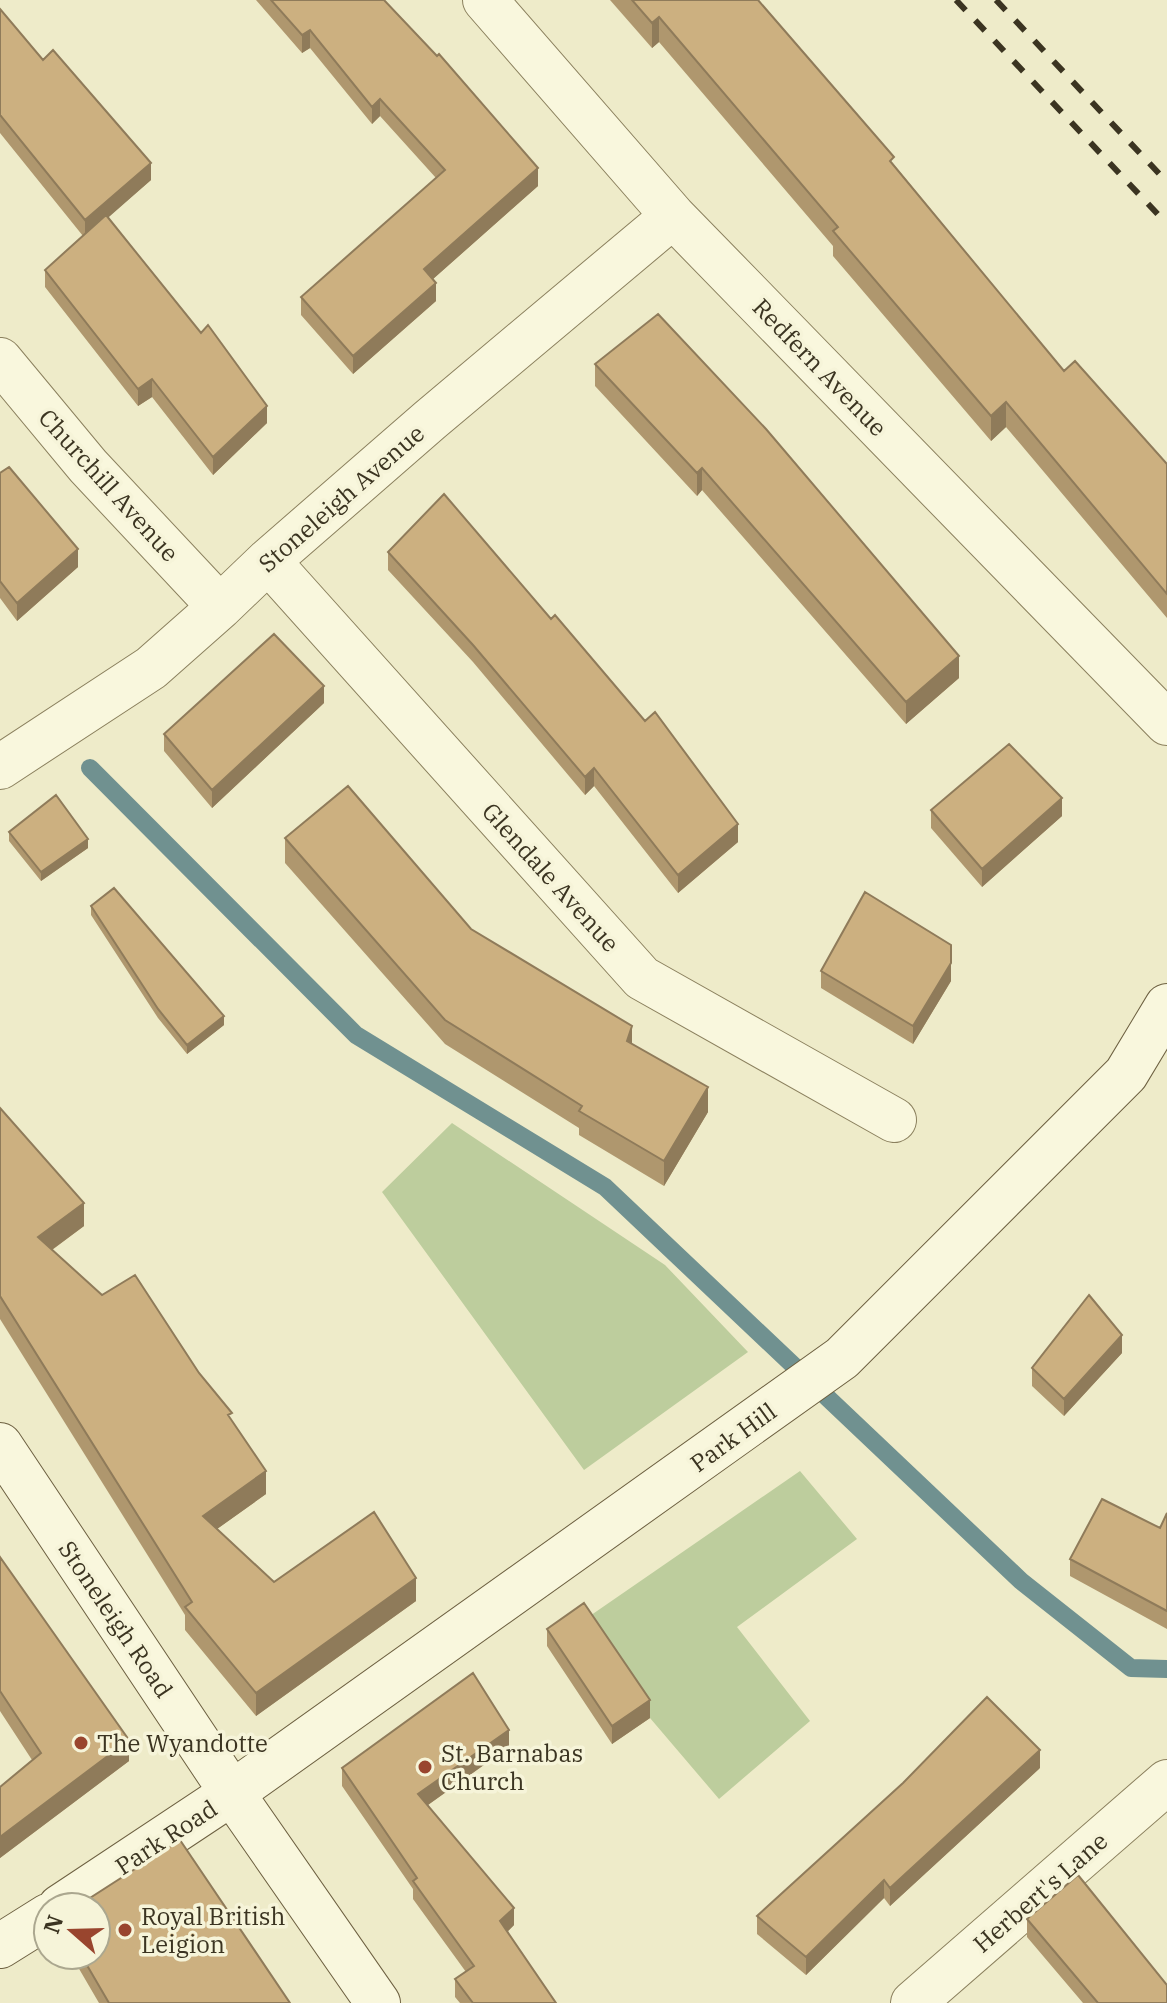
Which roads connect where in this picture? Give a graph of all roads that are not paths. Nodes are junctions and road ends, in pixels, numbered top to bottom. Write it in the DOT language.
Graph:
graph roads {
  1 [pos="485,0"];
  2 [pos="673,216"];
  3 [pos="0,360"];
  4 [pos="268,561"];
  5 [pos="220,607"];
  6 [pos="1167,723"];
  7 [pos="0,767"];
  8 [pos="1167,1006"];
  9 [pos="894,1120"];
  10 [pos="0,1445"];
  11 [pos="1165,1787"];
  12 [pos="232,1793"];
  13 [pos="84,1891"];
  14 [pos="32,1926"];
  15 [pos="0,1946"];
  16 [pos="378,2003"];
  17 [pos="913,2003"];
  1 -- 2 [label="street, Redfern Avenue"];
  2 -- 4 [label="street, Stoneleigh Avenue"];
  2 -- 6 [label="street, Redfern Avenue"];
  3 -- 5 [label="street, Churchill Avenue"];
  4 -- 5 [label="street, Stoneleigh Avenue"];
  4 -- 9 [label="street, Glendale Avenue"];
  5 -- 7 [label="street, Stoneleigh Avenue"];
  8 -- 12 [label="street, Park Hill"];
  10 -- 12 [label="street, Stoneleigh Road"];
  11 -- 17 [label="street, Herbert's Lane"];
  12 -- 13 [label="street, Park Road"];
  12 -- 16 [label="street, Stoneleigh Road"];
  14 -- 15 [label="street"];
}
